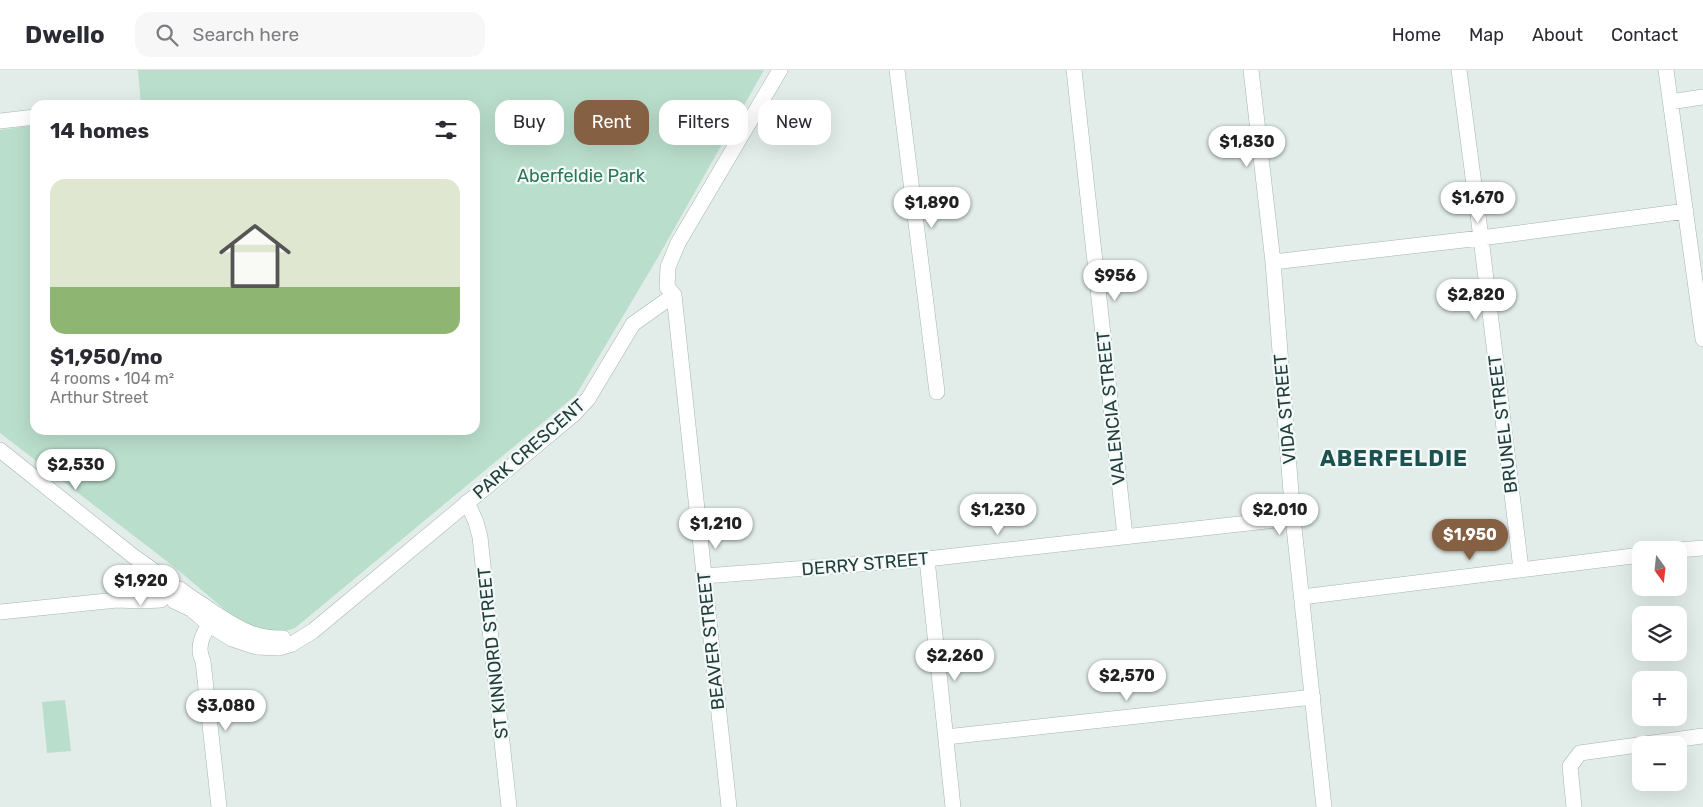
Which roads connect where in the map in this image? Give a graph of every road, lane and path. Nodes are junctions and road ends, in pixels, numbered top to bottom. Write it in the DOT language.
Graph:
graph roads {
  1 [pos="780,70"];
  2 [pos="897,70"];
  3 [pos="1074,70"];
  4 [pos="1251,70"];
  5 [pos="1459,70"];
  6 [pos="1666,70"];
  7 [pos="1703,97"];
  8 [pos="1670,102"];
  9 [pos="30,118"];
  10 [pos="0,121"];
  11 [pos="1686,210"];
  12 [pos="1481,238"];
  13 [pos="1273,262"];
  14 [pos="674,295"];
  15 [pos="1703,332"];
  16 [pos="937,392"];
  17 [pos="0,450"];
  18 [pos="467,502"];
  19 [pos="1294,518"];
  20 [pos="1125,536"];
  21 [pos="1703,548"];
  22 [pos="1688,549"];
  23 [pos="1632,556"];
  24 [pos="927,559"];
  25 [pos="1521,569"];
  26 [pos="704,576"];
  27 [pos="157,582"];
  28 [pos="172,596"];
  29 [pos="1302,597"];
  30 [pos="117,600"];
  31 [pos="0,612"];
  32 [pos="217,622"];
  33 [pos="1313,697"];
  34 [pos="1703,736"];
  35 [pos="946,737"];
  36 [pos="218,807"];
  37 [pos="509,807"];
  38 [pos="729,807"];
  39 [pos="953,807"];
  40 [pos="1324,807"];
  41 [pos="1574,807"];
  1 -- 14 [label="street"];
  2 -- 16 [label="street"];
  3 -- 20 [label="street, VALENCIA STREET"];
  4 -- 13 [label="street, VIDA STREET"];
  5 -- 12 [label="street, BRUNEL STREET"];
  6 -- 8 [label="street"];
  7 -- 8 [label="street"];
  8 -- 11 [label="street"];
  9 -- 10 [label="street"];
  11 -- 12 [label="street"];
  11 -- 15 [label="street"];
  12 -- 13 [label="street"];
  12 -- 25 [label="street, BRUNEL STREET"];
  13 -- 19 [label="street, VIDA STREET"];
  14 -- 18 [label="street, PARK CRESCENT"];
  14 -- 26 [label="street, BEAVER STREET"];
  17 -- 27 [label="street"];
  18 -- 32 [label="street, PARK CRESCENT"];
  18 -- 37 [label="street, ST KINNORD STREET"];
  19 -- 20 [label="street, DERRY STREET"];
  19 -- 29 [label="street, VIDA STREET"];
  20 -- 24 [label="street, DERRY STREET"];
  21 -- 22 [label="street"];
  23 -- 25 [label="street"];
  24 -- 26 [label="street, DERRY STREET"];
  24 -- 35 [label="street"];
  25 -- 29 [label="street"];
  26 -- 38 [label="street, BEAVER STREET"];
  27 -- 28 [label="street"];
  27 -- 28 [label="street, PARK CRESCENT"];
  27 -- 30 [label="street"];
  28 -- 30 [label="street"];
  28 -- 32 [label="street, PARK CRESCENT"];
  29 -- 33 [label="street, VIDA STREET"];
  30 -- 31 [label="street"];
  32 -- 36 [label="street"];
  33 -- 35 [label="street"];
  33 -- 40 [label="street, VIDA STREET"];
  34 -- 41 [label="street"];
  35 -- 39 [label="street"];
}
